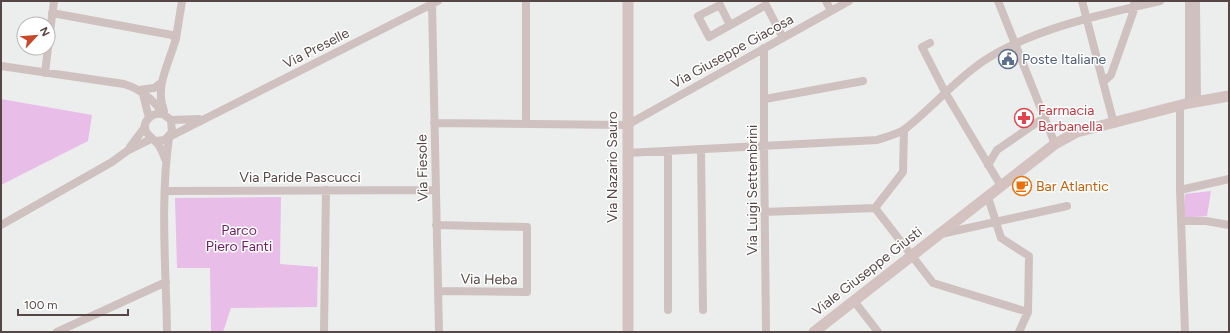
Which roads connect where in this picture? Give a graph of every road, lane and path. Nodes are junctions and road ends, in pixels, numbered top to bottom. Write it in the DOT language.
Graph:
graph roads {
  1 [pos="54,1"];
  2 [pos="182,1"];
  3 [pos="526,1"];
  4 [pos="628,1"];
  5 [pos="826,1"];
  6 [pos="849,1"];
  7 [pos="998,1"];
  8 [pos="1082,1"];
  9 [pos="1160,1"];
  10 [pos="1189,1"];
  11 [pos="1196,1"];
  12 [pos="435,2"];
  13 [pos="1135,4"];
  14 [pos="831,11"];
  15 [pos="52,14"];
  16 [pos="1085,18"];
  17 [pos="730,25"];
  18 [pos="783,38"];
  19 [pos="176,39"];
  20 [pos="930,43"];
  21 [pos="1015,44"];
  22 [pos="764,48"];
  23 [pos="47,56"];
  24 [pos="1,66"];
  25 [pos="45,73"];
  26 [pos="864,81"];
  27 [pos="1103,82"];
  28 [pos="161,83"];
  29 [pos="141,92"];
  30 [pos="945,92"];
  31 [pos="1229,96"];
  32 [pos="765,99"];
  33 [pos="1189,104"];
  34 [pos="167,116"];
  35 [pos="149,118"];
  36 [pos="206,118"];
  37 [pos="1045,118"];
  38 [pos="434,123"];
  39 [pos="526,124"];
  40 [pos="1114,124"];
  41 [pos="627,125"];
  42 [pos="145,127"];
  43 [pos="904,130"];
  44 [pos="170,137"];
  45 [pos="153,140"];
  46 [pos="1055,144"];
  47 [pos="764,146"];
  48 [pos="701,149"];
  49 [pos="127,151"];
  50 [pos="668,151"];
  51 [pos="627,153"];
  52 [pos="166,160"];
  53 [pos="988,165"];
  54 [pos="1229,179"];
  55 [pos="1001,186"];
  56 [pos="326,190"];
  57 [pos="435,190"];
  58 [pos="1180,190"];
  59 [pos="165,191"];
  60 [pos="988,197"];
  61 [pos="1067,206"];
  62 [pos="875,208"];
  63 [pos="764,212"];
  64 [pos="995,221"];
  65 [pos="1181,221"];
  66 [pos="1,225"];
  67 [pos="436,225"];
  68 [pos="1229,225"];
  69 [pos="939,234"];
  70 [pos="911,256"];
  71 [pos="166,282"];
  72 [pos="439,291"];
  73 [pos="854,301"];
  74 [pos="668,310"];
  75 [pos="703,310"];
  76 [pos="1028,312"];
  77 [pos="57,332"];
  78 [pos="167,332"];
  79 [pos="324,332"];
  80 [pos="439,332"];
  81 [pos="628,332"];
  82 [pos="766,332"];
  83 [pos="814,332"];
  84 [pos="878,332"];
  85 [pos="1019,332"];
  86 [pos="1185,332"];
  1 -- 15 [label="street"];
  2 -- 19 [label="street"];
  3 -- 39 [label="street"];
  4 -- 41 [label="street, Via Nazario Sauro"];
  5 -- 14 [label="street"];
  6 -- 14 [label="street, Via Giuseppe Giacosa"];
  7 -- 21 [label="street"];
  8 -- 16 [label="street"];
  9 -- 13 [label="street"];
  10 -- 33 [label="street"];
  11 -- 33 [label="street"];
  12 -- 36 [label="street, Via Preselle"];
  12 -- 38 [label="street, Via Fiesole"];
  13 -- 16 [label="street"];
  13 -- 27 [label="street"];
  14 -- 18 [label="street, Via Giuseppe Giacosa"];
  15 -- 19 [label="street"];
  16 -- 21 [label="street"];
  16 -- 27 [label="street"];
  17 -- 18 [label="street"];
  18 -- 22 [label="street, Via Giuseppe Giacosa"];
  19 -- 28 [label="street"];
  20 -- 30 [label="street"];
  21 -- 30 [label="street"];
  21 -- 37 [label="street"];
  22 -- 32 [label="street, Via Luigi Settembrini"];
  22 -- 41 [label="street, Via Giuseppe Giacosa"];
  23 -- 25 [label="street"];
  24 -- 25 [label="street"];
  25 -- 29 [label="street"];
  26 -- 32 [label="street"];
  27 -- 40 [label="street"];
  28 -- 29 [label="street"];
  28 -- 34 [label="street"];
  29 -- 34 [label="street"];
  29 -- 35 [label="street"];
  30 -- 43 [label="street"];
  30 -- 53 [label="street"];
  31 -- 33 [label="street, Viale Giuseppe Giusti"];
  32 -- 47 [label="street, Via Luigi Settembrini"];
  33 -- 40 [label="street, Viale Giuseppe Giusti"];
  33 -- 58 [label="street"];
  34 -- 35 [label="street"];
  34 -- 36 [label="street, Via Preselle"];
  34 -- 44 [label="street"];
  35 -- 42 [label="street"];
  36 -- 44 [label="street, Via Preselle"];
  37 -- 46 [label="street"];
  37 -- 53 [label="street"];
  38 -- 39 [label="street"];
  38 -- 57 [label="street, Via Fiesole"];
  39 -- 41 [label="street"];
  40 -- 46 [label="street, Viale Giuseppe Giusti"];
  41 -- 51 [label="street, Via Nazario Sauro"];
  42 -- 45 [label="street"];
  42 -- 49 [label="street"];
  43 -- 47 [label="street"];
  43 -- 62 [label="street"];
  44 -- 45 [label="street"];
  44 -- 52 [label="street"];
  45 -- 49 [label="street"];
  45 -- 52 [label="street"];
  46 -- 55 [label="street, Viale Giuseppe Giusti"];
  47 -- 48 [label="street"];
  47 -- 63 [label="street, Via Luigi Settembrini"];
  48 -- 50 [label="street"];
  48 -- 75 [label="street"];
  49 -- 66 [label="street"];
  50 -- 51 [label="street"];
  50 -- 74 [label="street"];
  51 -- 81 [label="street, Via Nazario Sauro"];
  52 -- 59 [label="street"];
  53 -- 55 [label="street"];
  54 -- 58 [label="street"];
  55 -- 60 [label="street, Viale Giuseppe Giusti"];
  56 -- 57 [label="street, Via Paride Pascucci"];
  56 -- 59 [label="street, Via Paride Pascucci"];
  56 -- 79 [label="street"];
  57 -- 67 [label="street, Via Fiesole"];
  58 -- 65 [label="street"];
  59 -- 71 [label="street"];
  60 -- 64 [label="street"];
  60 -- 69 [label="street, Viale Giuseppe Giusti"];
  61 -- 64 [label="street, Viale Giuseppe Giusti"];
  62 -- 63 [label="street"];
  62 -- 70 [label="street"];
  63 -- 82 [label="street, Via Luigi Settembrini"];
  64 -- 69 [label="street, Viale Giuseppe Giusti"];
  64 -- 76 [label="street"];
  65 -- 68 [label="street"];
  65 -- 86 [label="street"];
  67 -- 72 [label="street, Via Fiesole"];
  67 -- 72 [label="street, Via Heba"];
  69 -- 70 [label="street, Viale Giuseppe Giusti"];
  70 -- 73 [label="street, Viale Giuseppe Giusti"];
  70 -- 76 [label="street"];
  71 -- 77 [label="street"];
  71 -- 78 [label="street"];
  72 -- 80 [label="street, Via Fiesole"];
  73 -- 83 [label="street, Viale Giuseppe Giusti"];
  73 -- 84 [label="street"];
  76 -- 85 [label="street"];
}
